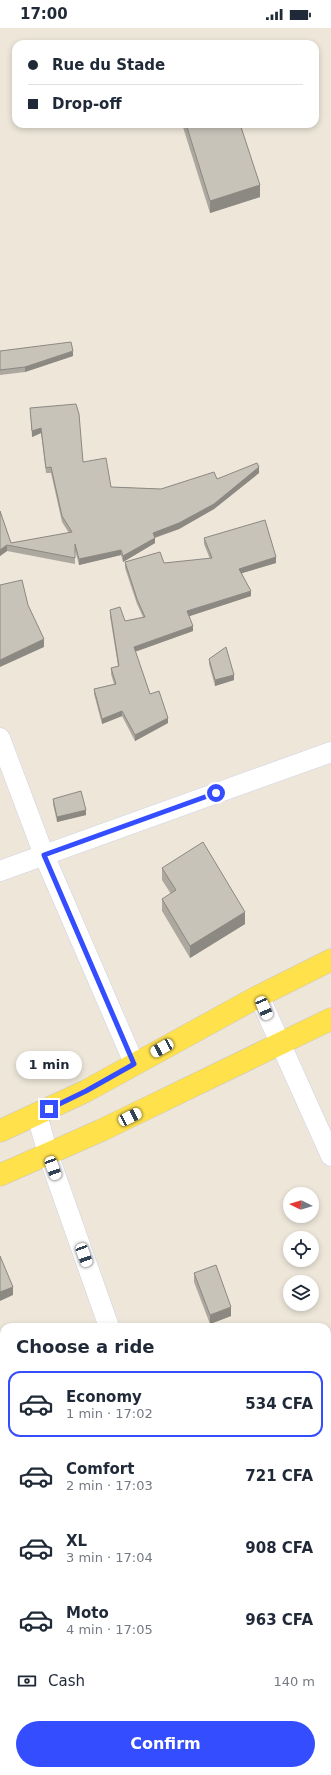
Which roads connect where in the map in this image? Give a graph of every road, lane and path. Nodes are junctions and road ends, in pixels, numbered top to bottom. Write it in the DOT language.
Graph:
graph roads {
  1 [pos="0,738"];
  2 [pos="331,752"];
  3 [pos="44,855"];
  4 [pos="0,871"];
  5 [pos="331,960"];
  6 [pos="259,996"];
  7 [pos="331,1019"];
  8 [pos="280,1044"];
  9 [pos="134,1064"];
  10 [pos="37,1115"];
  11 [pos="0,1131"];
  12 [pos="48,1154"];
  13 [pos="331,1156"];
  14 [pos="0,1175"];
  15 [pos="108,1323"];
  1 -- 3 [label="street"];
  2 -- 3 [label="street"];
  3 -- 4 [label="street"];
  3 -- 9 [label="street"];
  5 -- 6 [label="main road"];
  6 -- 8 [label="street"];
  6 -- 9 [label="main road"];
  7 -- 8 [label="main road"];
  8 -- 12 [label="main road"];
  8 -- 13 [label="street"];
  9 -- 10 [label="main road"];
  10 -- 11 [label="main road"];
  10 -- 12 [label="street"];
  12 -- 14 [label="main road"];
  12 -- 15 [label="street"];
}
